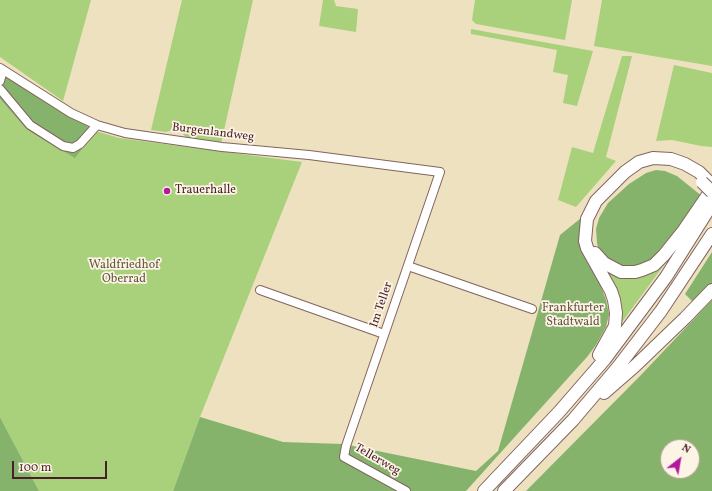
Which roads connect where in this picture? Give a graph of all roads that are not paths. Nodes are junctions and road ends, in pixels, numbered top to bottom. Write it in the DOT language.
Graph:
graph roads {
  1 [pos="2,69"];
  2 [pos="0,81"];
  3 [pos="0,89"];
  4 [pos="97,125"];
  5 [pos="440,172"];
  6 [pos="708,183"];
  7 [pos="712,192"];
  8 [pos="712,204"];
  9 [pos="712,234"];
  10 [pos="408,266"];
  11 [pos="260,290"];
  12 [pos="712,290"];
  13 [pos="532,309"];
  14 [pos="384,334"];
  15 [pos="578,390"];
  16 [pos="573,420"];
  17 [pos="346,446"];
  18 [pos="406,491"];
  19 [pos="484,491"];
  20 [pos="504,491"];
  1 -- 2 [label="street"];
  1 -- 4 [label="street, Burgenlandweg"];
  3 -- 4 [label="street"];
  4 -- 5 [label="street, Burgenlandweg"];
  5 -- 10 [label="street, Im Teller"];
  6 -- 6 [label="highway"];
  6 -- 7 [label="highway, bridge"];
  6 -- 15 [label="highway"];
  8 -- 15 [label="highway"];
  9 -- 16 [label="highway"];
  10 -- 13 [label="street"];
  10 -- 14 [label="street, Im Teller"];
  11 -- 14 [label="street"];
  12 -- 16 [label="highway"];
  14 -- 17 [label="street, Im Teller"];
  15 -- 19 [label="highway"];
  16 -- 20 [label="highway"];
  17 -- 18 [label="street, Tellerweg"];
}
